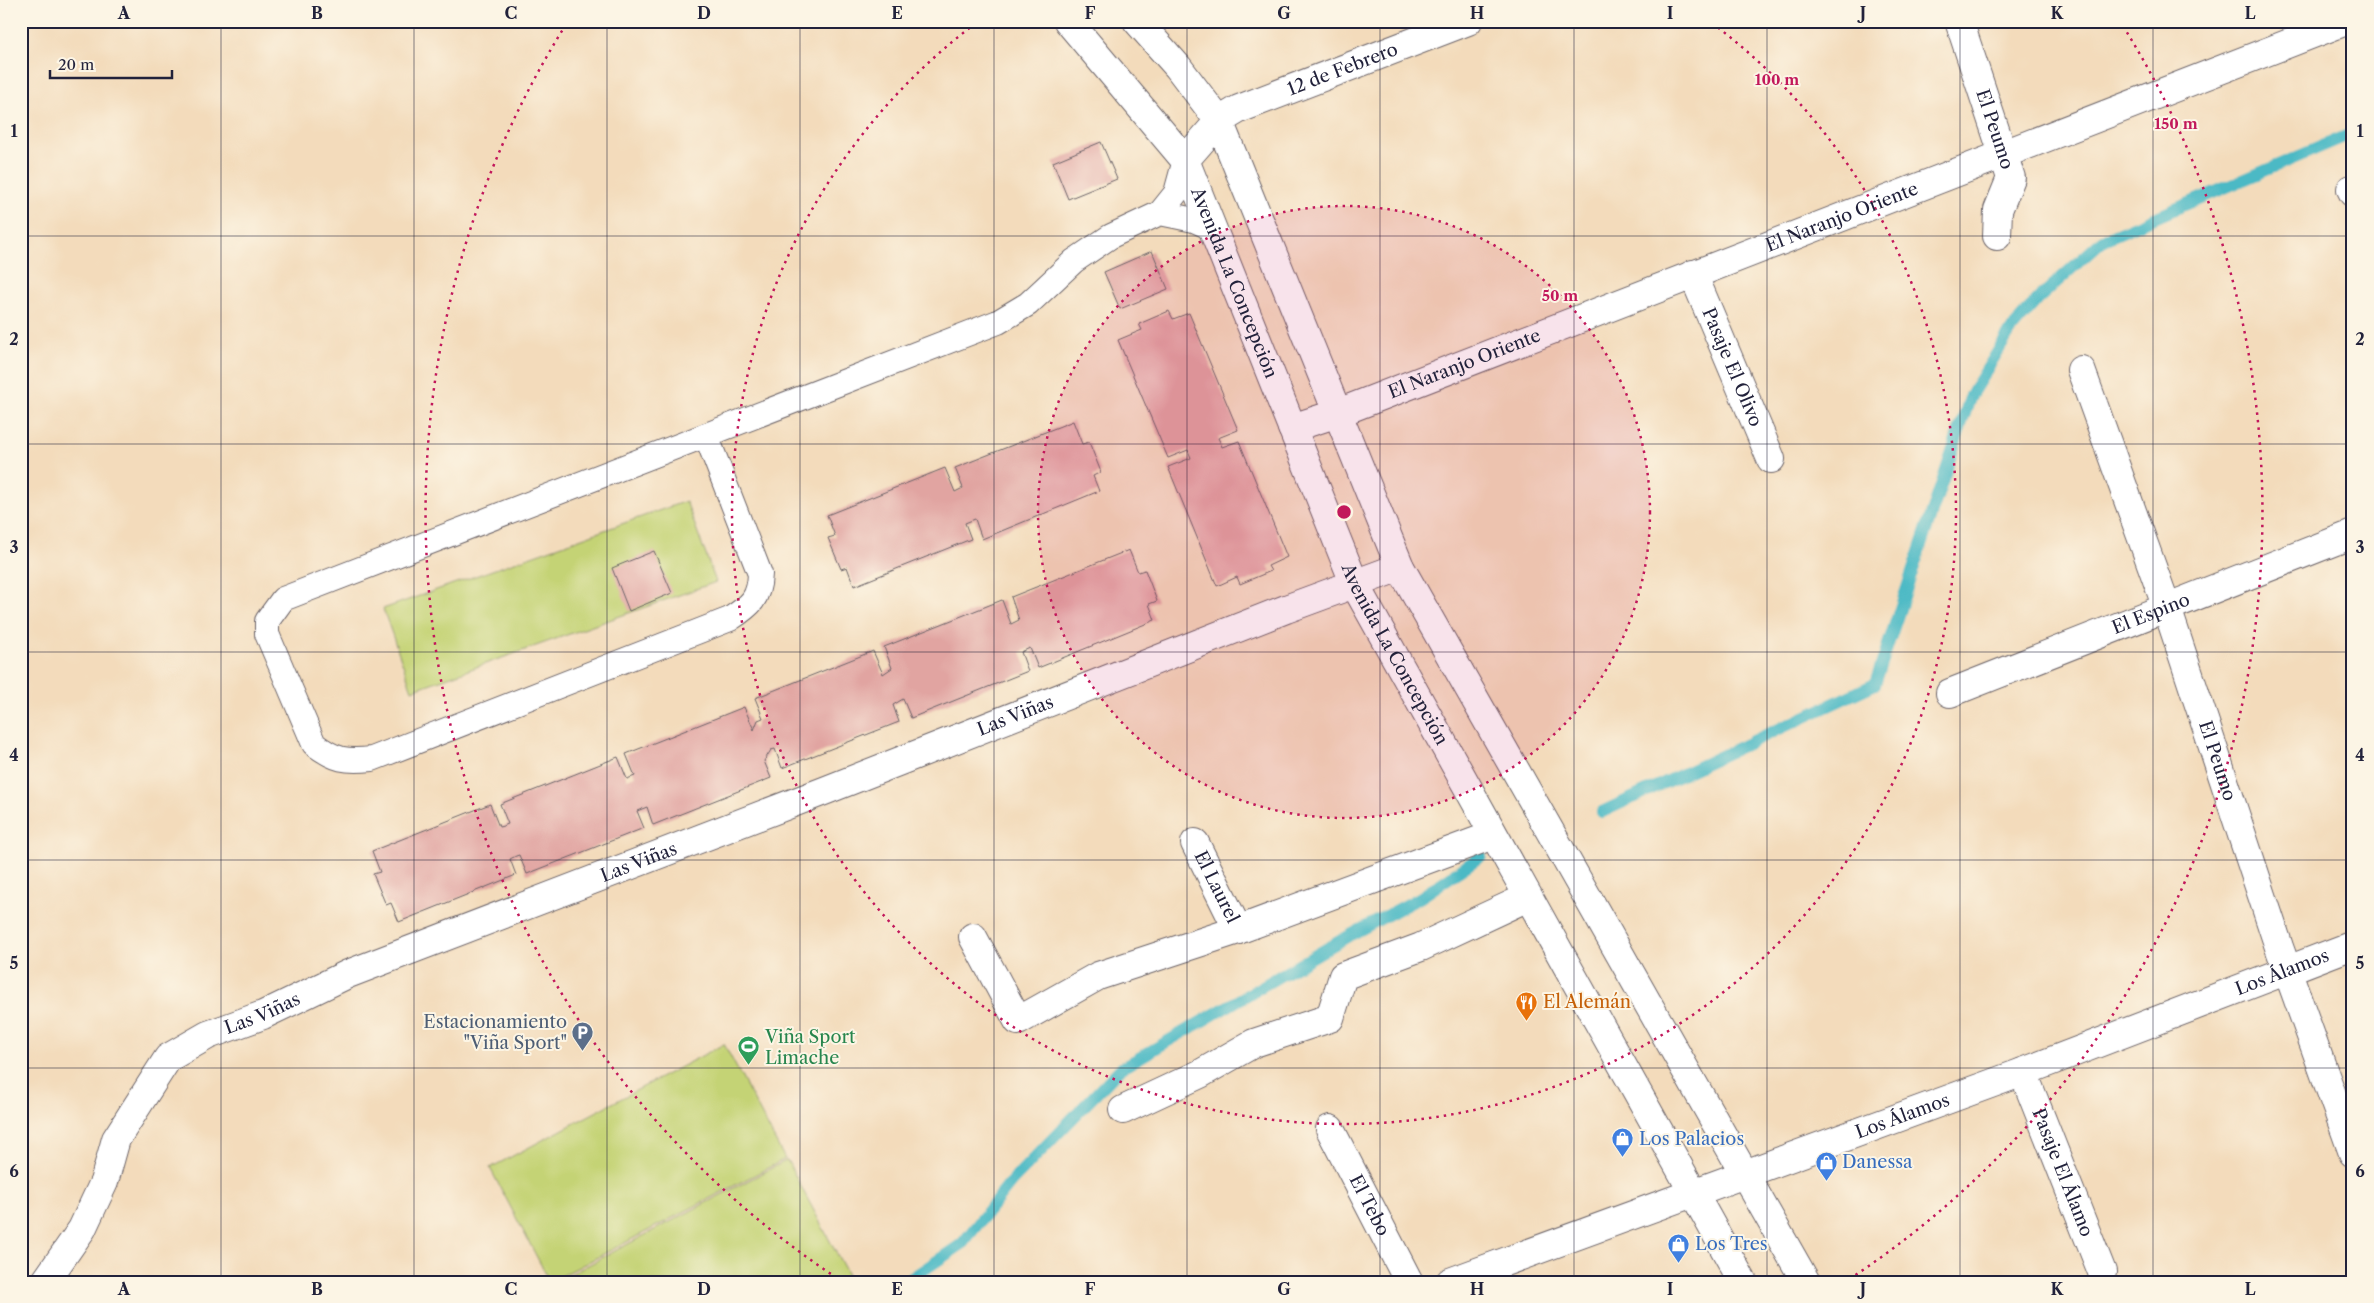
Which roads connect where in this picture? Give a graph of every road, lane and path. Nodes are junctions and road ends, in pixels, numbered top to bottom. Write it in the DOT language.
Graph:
graph roads {
  1 [pos="1068,21"];
  2 [pos="1137,21"];
  3 [pos="1468,21"];
  4 [pos="1959,21"];
  5 [pos="2346,21"];
  6 [pos="1219,121"];
  7 [pos="2004,154"];
  8 [pos="1185,160"];
  9 [pos="1160,213"];
  10 [pos="1212,228"];
  11 [pos="1997,236"];
  12 [pos="1694,274"];
  13 [pos="2080,370"];
  14 [pos="1338,413"];
  15 [pos="1292,428"];
  16 [pos="706,435"];
  17 [pos="1771,459"];
  18 [pos="2353,534"];
  19 [pos="1400,567"];
  20 [pos="1355,584"];
  21 [pos="2167,608"];
  22 [pos="1950,693"];
  23 [pos="1493,834"];
  24 [pos="1196,843"];
  25 [pos="1528,897"];
  26 [pos="1238,930"];
  27 [pos="973,936"];
  28 [pos="2353,944"];
  29 [pos="2287,970"];
  30 [pos="2023,1072"];
  31 [pos="1124,1110"];
  32 [pos="1330,1129"];
  33 [pos="2353,1153"];
  34 [pos="1745,1174"];
  35 [pos="1692,1194"];
  36 [pos="2102,1272"];
  37 [pos="45,1282"];
  38 [pos="1409,1282"];
  39 [pos="1450,1282"];
  40 [pos="1743,1282"];
  41 [pos="1806,1282"];
  1 -- 8 [label="street, Avenida La Concepción"];
  2 -- 6 [label="street"];
  3 -- 6 [label="street, 12 de Febrero"];
  4 -- 7 [label="street, El Peumo"];
  5 -- 7 [label="street, El Naranjo Oriente"];
  6 -- 8 [label="street, 12 de Febrero"];
  6 -- 14 [label="street"];
  7 -- 11 [label="street, El Peumo"];
  7 -- 12 [label="street, El Naranjo Oriente"];
  8 -- 9 [label="lane"];
  8 -- 10 [label="street, Avenida La Concepción"];
  9 -- 10 [label="lane"];
  9 -- 16 [label="lane"];
  10 -- 15 [label="street, Avenida La Concepción"];
  12 -- 14 [label="street, El Naranjo Oriente"];
  12 -- 17 [label="street, Pasaje El Olivo"];
  13 -- 21 [label="street, El Peumo"];
  14 -- 15 [label="street, El Naranjo Oriente"];
  14 -- 19 [label="street"];
  15 -- 20 [label="street, Avenida La Concepción"];
  16 -- 16 [label="lane"];
  18 -- 21 [label="street, El Espino"];
  19 -- 20 [label="street, Las Viñas"];
  19 -- 34 [label="street"];
  20 -- 23 [label="street, Avenida La Concepción"];
  20 -- 37 [label="street, Las Viñas"];
  21 -- 22 [label="street, El Espino"];
  21 -- 29 [label="street, El Peumo"];
  23 -- 25 [label="street, Avenida La Concepción"];
  23 -- 26 [label="street"];
  24 -- 26 [label="street, El Laurel"];
  25 -- 31 [label="street"];
  25 -- 35 [label="street, Avenida La Concepción"];
  26 -- 27 [label="street"];
  28 -- 29 [label="street, Los Álamos"];
  29 -- 30 [label="street, Los Álamos"];
  29 -- 33 [label="street, El Peumo"];
  30 -- 34 [label="street, Los Álamos"];
  30 -- 36 [label="street, Pasaje El Álamo"];
  32 -- 38 [label="street, El Tebo"];
  34 -- 35 [label="street, Los Álamos"];
  34 -- 41 [label="street"];
  35 -- 39 [label="street, Los Álamos"];
  35 -- 40 [label="street, Avenida La Concepción"];
}
